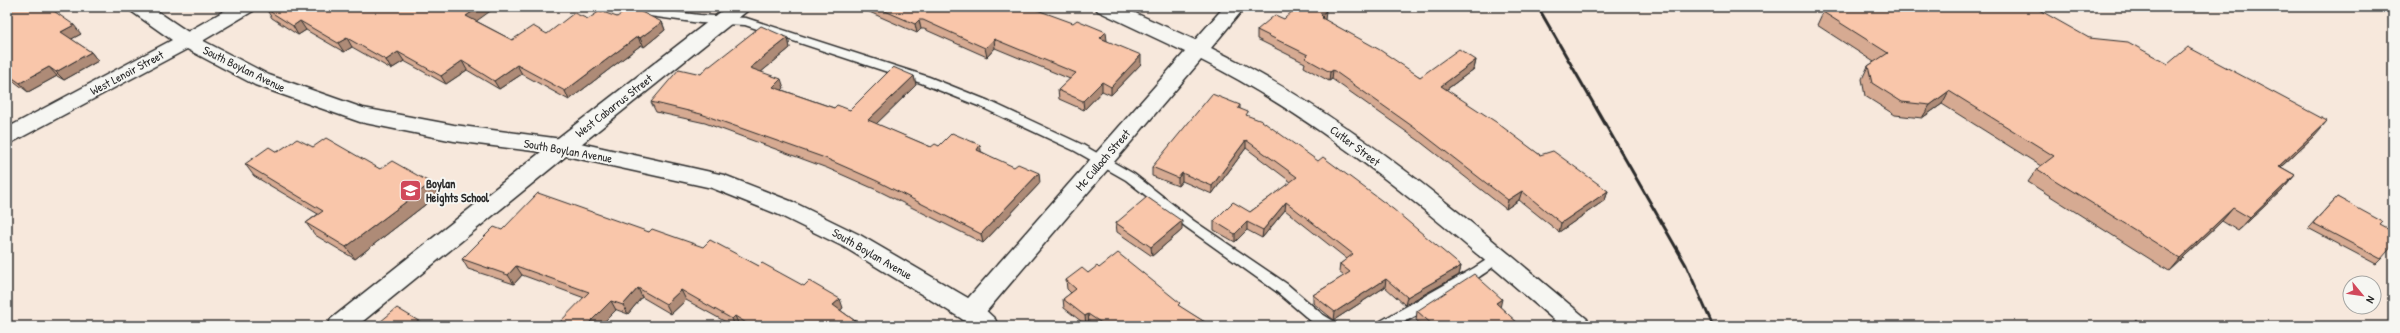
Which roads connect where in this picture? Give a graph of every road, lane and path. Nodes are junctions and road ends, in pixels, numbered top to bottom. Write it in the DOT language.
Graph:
graph roads {
  1 [pos="138,7"];
  2 [pos="246,7"];
  3 [pos="606,7"];
  4 [pos="740,7"];
  5 [pos="1105,7"];
  6 [pos="1235,7"];
  7 [pos="724,20"];
  8 [pos="187,41"];
  9 [pos="1199,50"];
  10 [pos="7,137"];
  11 [pos="562,147"];
  12 [pos="1102,161"];
  13 [pos="1497,258"];
  14 [pos="979,319"];
  15 [pos="340,326"];
  16 [pos="1330,326"];
  17 [pos="1384,326"];
  18 [pos="1578,326"];
  1 -- 8 [label="street, South Boylan Avenue"];
  2 -- 8 [label="street, West Lenoir Street"];
  3 -- 7 [label="lane"];
  4 -- 7 [label="street, West Cabarrus Street"];
  5 -- 9 [label="street, Cutler Street"];
  6 -- 9 [label="street, Mc Culloch Street"];
  7 -- 11 [label="street, West Cabarrus Street"];
  7 -- 12 [label="lane"];
  8 -- 10 [label="street, West Lenoir Street"];
  8 -- 11 [label="street, South Boylan Avenue"];
  9 -- 12 [label="street, Mc Culloch Street"];
  9 -- 13 [label="street, Cutler Street"];
  11 -- 14 [label="street, South Boylan Avenue"];
  11 -- 15 [label="street, West Cabarrus Street"];
  12 -- 14 [label="street, Mc Culloch Street"];
  12 -- 16 [label="lane"];
  13 -- 17 [label="lane"];
  13 -- 18 [label="street, Cutler Street"];
}
